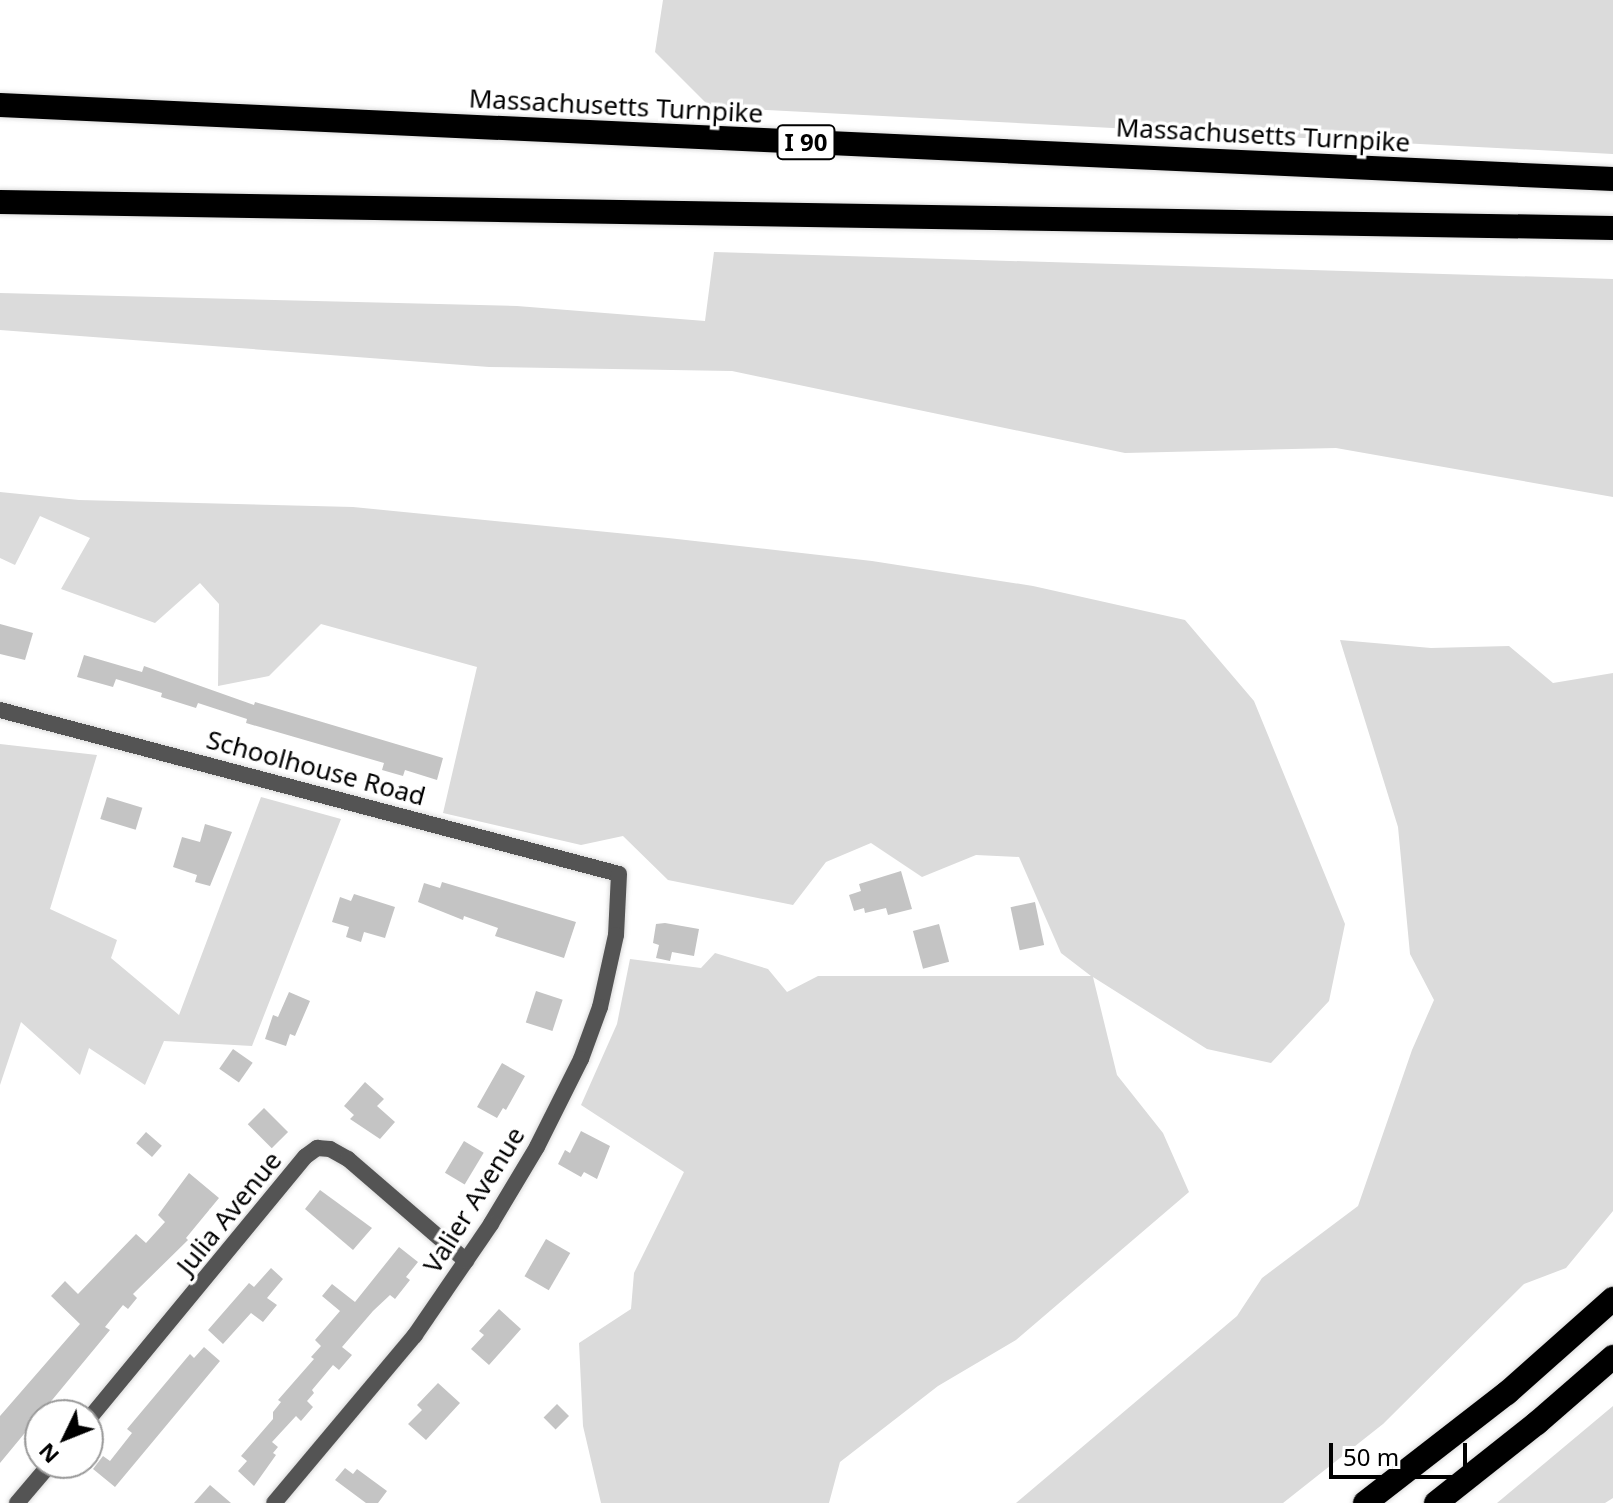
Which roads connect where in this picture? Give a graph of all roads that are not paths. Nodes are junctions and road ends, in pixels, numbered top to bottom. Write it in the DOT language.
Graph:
graph roads {
  1 [pos="0,105"];
  2 [pos="1613,179"];
  3 [pos="0,202"];
  4 [pos="1613,228"];
  5 [pos="0,710"];
  6 [pos="619,874"];
  7 [pos="466,1261"];
  8 [pos="1613,1299"];
  9 [pos="1613,1357"];
  10 [pos="104,1401"];
  11 [pos="37,1479"];
  12 [pos="17,1503"];
  13 [pos="274,1503"];
  14 [pos="1365,1503"];
  15 [pos="1436,1503"];
  1 -- 2 [label="highway, Massachusetts Turnpike / I 90"];
  3 -- 4 [label="highway"];
  5 -- 6 [label="street, Schoolhouse Road"];
  6 -- 7 [label="street, Valier Avenue"];
  7 -- 10 [label="street, Julia Avenue"];
  7 -- 13 [label="street, Valier Avenue"];
  8 -- 14 [label="highway"];
  9 -- 15 [label="highway"];
  11 -- 12 [label="street"];
}
